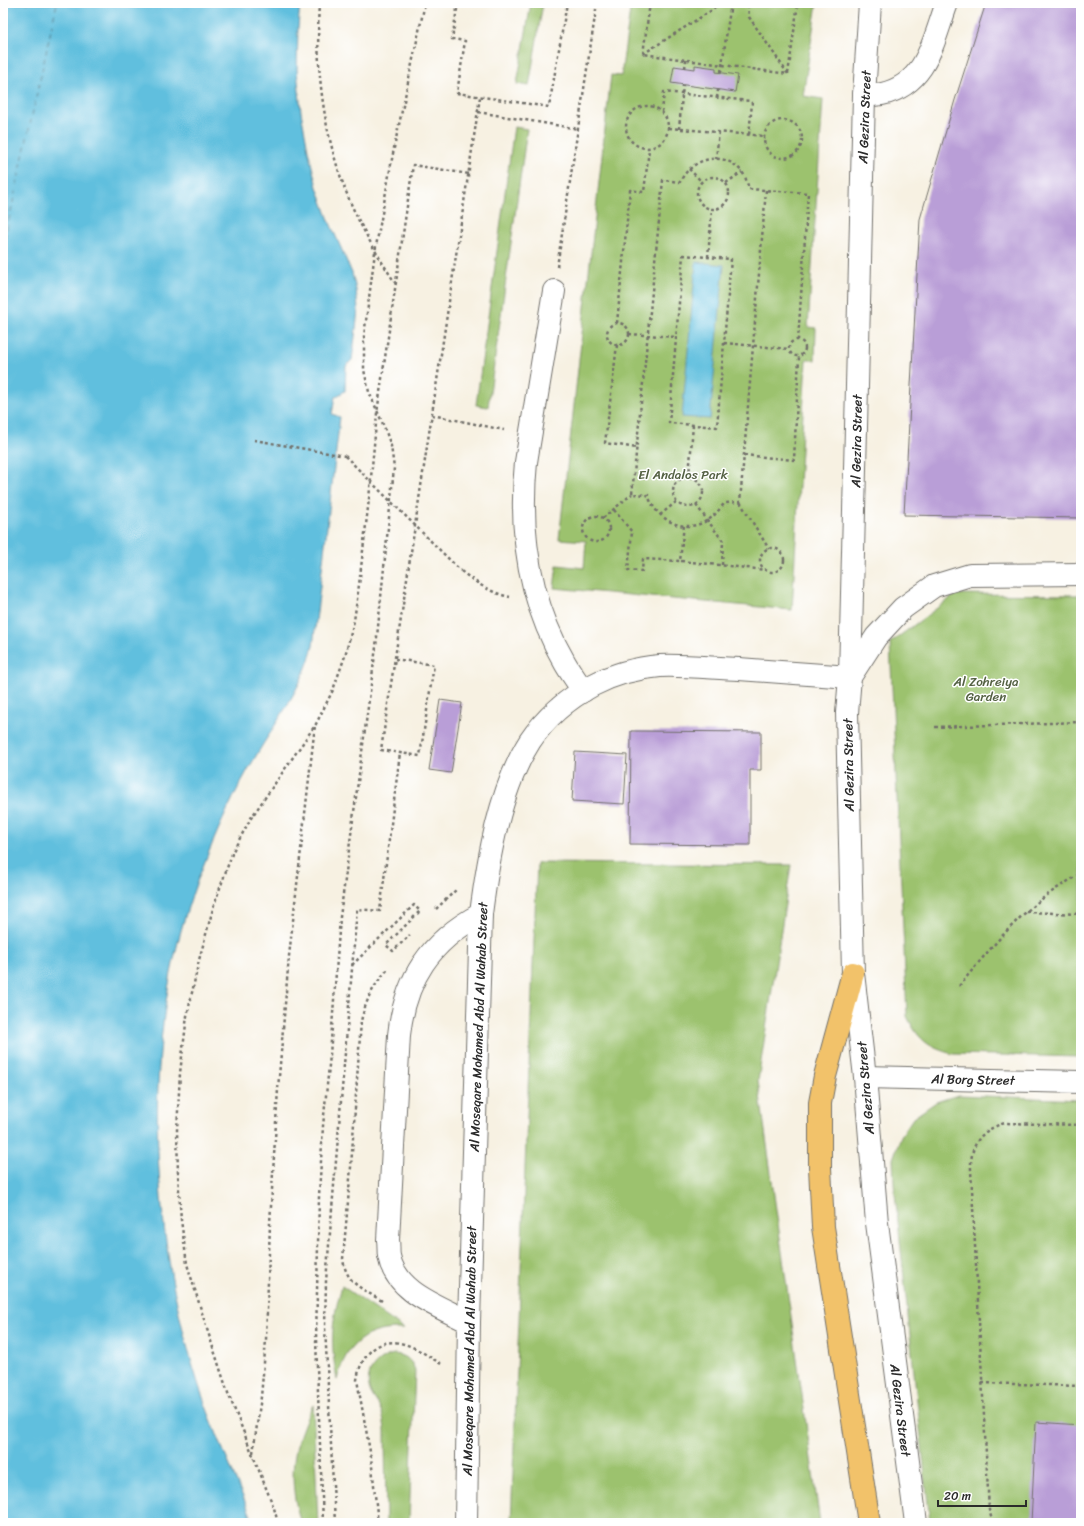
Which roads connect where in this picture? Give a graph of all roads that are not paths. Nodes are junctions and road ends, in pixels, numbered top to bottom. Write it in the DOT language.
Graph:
graph roads {
  1 [pos="870,3"];
  2 [pos="948,3"];
  3 [pos="864,95"];
  4 [pos="554,291"];
  5 [pos="1081,574"];
  6 [pos="850,677"];
  7 [pos="583,691"];
  8 [pos="481,914"];
  9 [pos="853,973"];
  10 [pos="865,1077"];
  11 [pos="1081,1082"];
  12 [pos="468,1322"];
  13 [pos="466,1523"];
  14 [pos="868,1523"];
  15 [pos="916,1523"];
  1 -- 3 [label="street, Al Gezira Street"];
  2 -- 3 [label="street"];
  3 -- 6 [label="street, Al Gezira Street"];
  4 -- 7 [label="street"];
  5 -- 6 [label="street"];
  6 -- 7 [label="street, Al Moseqare Mohamed Abd Al Wahab Street"];
  6 -- 9 [label="street, Al Gezira Street"];
  7 -- 8 [label="street, Al Moseqare Mohamed Abd Al Wahab Street"];
  8 -- 12 [label="street, Al Moseqare Mohamed Abd Al Wahab Street"];
  8 -- 12 [label="street"];
  9 -- 10 [label="street, Al Gezira Street"];
  9 -- 14 [label="highway"];
  10 -- 11 [label="street, Al Borg Street"];
  10 -- 15 [label="street, Al Gezira Street"];
  12 -- 13 [label="street, Al Moseqare Mohamed Abd Al Wahab Street"];
}
